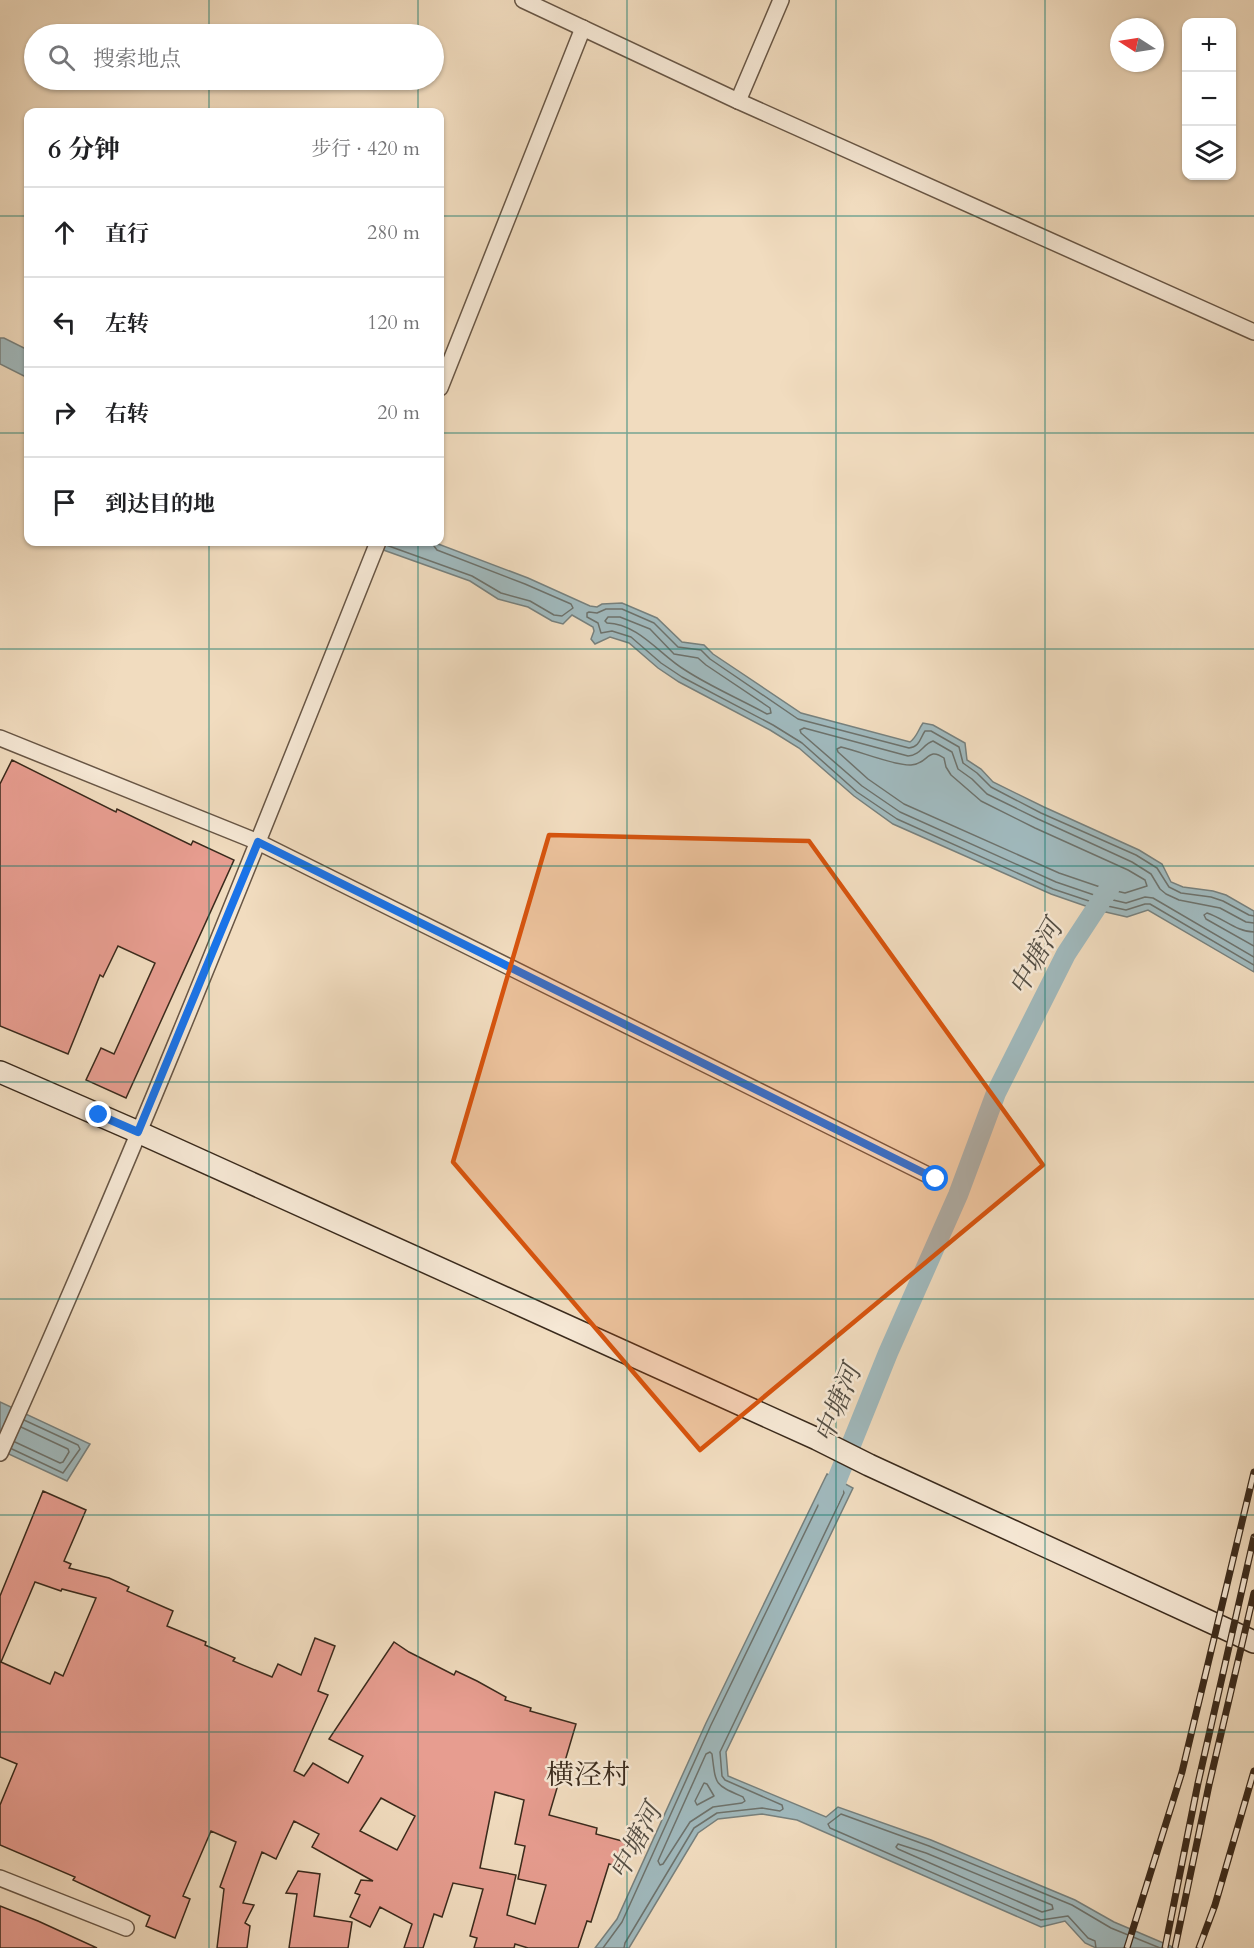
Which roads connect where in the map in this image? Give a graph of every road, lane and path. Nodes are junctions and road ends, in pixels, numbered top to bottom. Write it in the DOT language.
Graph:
graph roads {
  1 [pos="523,0"];
  2 [pos="781,0"];
  3 [pos="583,28"];
  4 [pos="738,101"];
  5 [pos="1254,332"];
  6 [pos="444,378"];
  7 [pos="376,546"];
  8 [pos="0,738"];
  9 [pos="258,842"];
  10 [pos="0,1072"];
  11 [pos="138,1132"];
  12 [pos="936,1179"];
  13 [pos="0,1453"];
  14 [pos="1254,1642"];
  15 [pos="0,1878"];
  16 [pos="126,1928"];
  1 -- 3 [label="street"];
  2 -- 4 [label="street"];
  3 -- 4 [label="street"];
  3 -- 6 [label="street"];
  4 -- 5 [label="street"];
  7 -- 9 [label="street"];
  8 -- 9 [label="street"];
  9 -- 11 [label="street"];
  9 -- 12 [label="street"];
  10 -- 11 [label="main road"];
  11 -- 13 [label="street"];
  11 -- 14 [label="main road"];
  15 -- 16 [label="street"];
}
